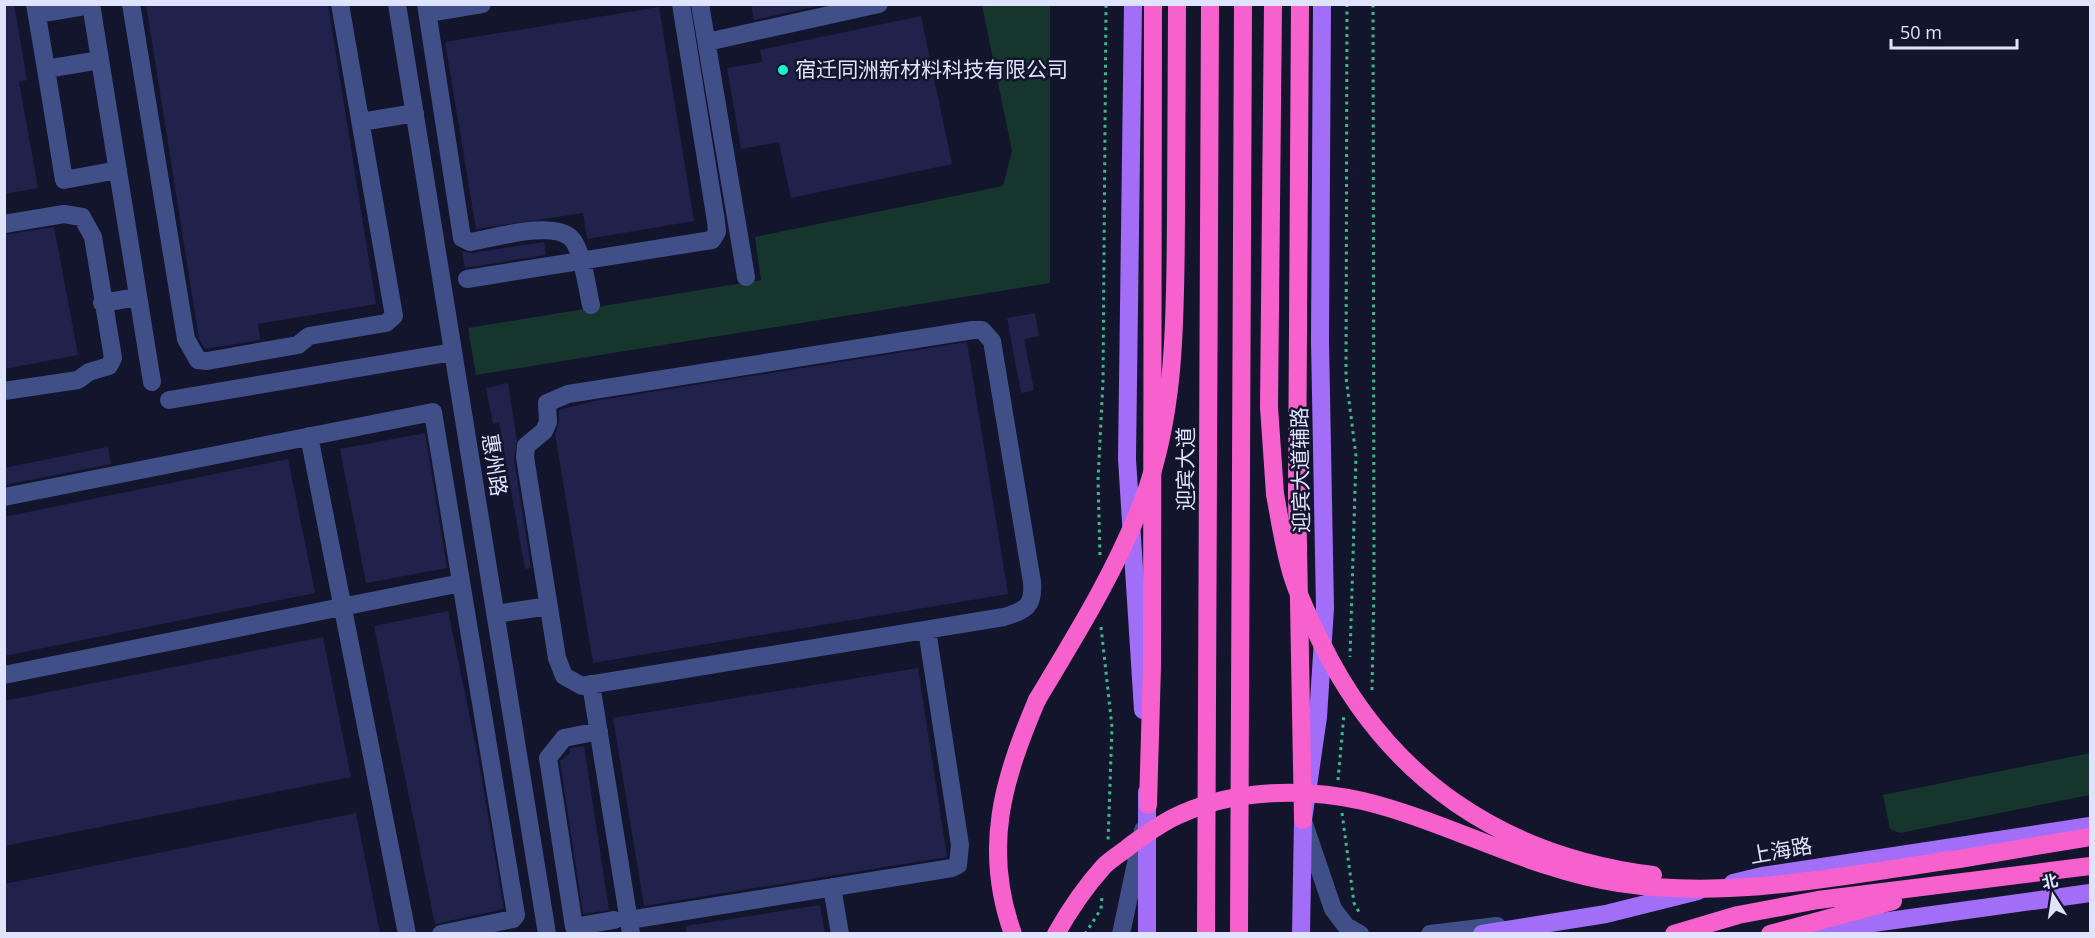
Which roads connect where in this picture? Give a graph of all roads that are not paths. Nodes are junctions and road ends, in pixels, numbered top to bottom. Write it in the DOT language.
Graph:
graph roads {
  1 [pos="131,4"];
  2 [pos="340,4"];
  3 [pos="398,4"];
  4 [pos="482,4"];
  5 [pos="681,4"];
  6 [pos="700,4"];
  7 [pos="879,4"];
  8 [pos="1133,4"];
  9 [pos="1153,4"];
  10 [pos="1178,4"];
  11 [pos="1210,4"];
  12 [pos="1243,4"];
  13 [pos="1273,4"];
  14 [pos="1300,4"];
  15 [pos="1322,4"];
  16 [pos="91,5"];
  17 [pos="36,9"];
  18 [pos="427,9"];
  19 [pos="706,42"];
  20 [pos="100,60"];
  21 [pos="46,69"];
  22 [pos="415,113"];
  23 [pos="361,122"];
  24 [pos="118,170"];
  25 [pos="4,224"];
  26 [pos="581,261"];
  27 [pos="746,277"];
  28 [pos="467,279"];
  29 [pos="138,297"];
  30 [pos="102,303"];
  31 [pos="591,306"];
  32 [pos="298,345"];
  33 [pos="453,352"];
  34 [pos="304,378"];
  35 [pos="152,382"];
  36 [pos="4,391"];
  37 [pos="169,400"];
  38 [pos="309,436"];
  39 [pos="4,497"];
  40 [pos="461,583"];
  41 [pos="343,606"];
  42 [pos="549,606"];
  43 [pos="496,614"];
  44 [pos="927,630"];
  45 [pos="4,675"];
  46 [pos="591,684"];
  47 [pos="599,731"];
  48 [pos="1148,805"];
  49 [pos="1303,820"];
  50 [pos="2091,826"];
  51 [pos="2091,837"];
  52 [pos="1959,859"];
  53 [pos="2091,866"];
  54 [pos="1966,884"];
  55 [pos="832,887"];
  56 [pos="2091,893"];
  57 [pos="1606,914"];
  58 [pos="625,925"];
  59 [pos="1355,931"];
  60 [pos="407,933"];
  61 [pos="441,933"];
  62 [pos="547,933"];
  63 [pos="840,933"];
  64 [pos="1013,933"];
  65 [pos="1056,933"];
  66 [pos="1121,933"];
  67 [pos="1147,933"];
  68 [pos="1206,933"];
  69 [pos="1239,933"];
  70 [pos="1301,933"];
  71 [pos="1430,933"];
  72 [pos="1482,933"];
  73 [pos="1674,933"];
  74 [pos="1770,933"];
  75 [pos="1795,933"];
  1 -- 32 [label="street"];
  2 -- 23 [label="street"];
  3 -- 22 [label="street, 惠州路"];
  4 -- 18 [label="street"];
  5 -- 26 [label="street"];
  6 -- 19 [label="street"];
  7 -- 19 [label="street"];
  8 -- 48 [label="main road"];
  9 -- 48 [label="highway"];
  10 -- 64 [label="highway, bridge"];
  11 -- 68 [label="highway, 迎宾大道"];
  12 -- 69 [label="highway"];
  13 -- 52 [label="highway, bridge"];
  14 -- 49 [label="highway"];
  15 -- 49 [label="main road, 迎宾大道辅路"];
  16 -- 17 [label="street"];
  16 -- 20 [label="street"];
  17 -- 21 [label="street"];
  18 -- 26 [label="street"];
  19 -- 27 [label="street"];
  20 -- 21 [label="street"];
  20 -- 24 [label="street"];
  21 -- 24 [label="street"];
  22 -- 23 [label="street"];
  22 -- 33 [label="street, 惠州路"];
  23 -- 32 [label="street"];
  24 -- 29 [label="street"];
  25 -- 30 [label="street"];
  26 -- 28 [label="street"];
  26 -- 31 [label="street"];
  29 -- 30 [label="street"];
  29 -- 35 [label="street"];
  30 -- 36 [label="street"];
  32 -- 34 [label="street"];
  33 -- 34 [label="street"];
  33 -- 43 [label="street, 惠州路"];
  34 -- 37 [label="street"];
  38 -- 39 [label="street"];
  38 -- 40 [label="street"];
  38 -- 41 [label="street"];
  40 -- 41 [label="street"];
  40 -- 61 [label="street"];
  41 -- 45 [label="street"];
  41 -- 60 [label="street"];
  42 -- 43 [label="street"];
  42 -- 44 [label="street"];
  42 -- 46 [label="street"];
  43 -- 62 [label="street, 惠州路"];
  44 -- 46 [label="street"];
  44 -- 55 [label="street"];
  46 -- 47 [label="street"];
  47 -- 58 [label="street"];
  47 -- 58 [label="street"];
  48 -- 66 [label="street"];
  48 -- 67 [label="main road"];
  49 -- 59 [label="street"];
  49 -- 70 [label="main road, 迎宾大道辅路"];
  50 -- 57 [label="main road, 上海路"];
  51 -- 52 [label="highway"];
  52 -- 65 [label="highway, bridge"];
  53 -- 54 [label="highway"];
  54 -- 73 [label="highway"];
  54 -- 74 [label="highway"];
  55 -- 58 [label="street"];
  55 -- 63 [label="street"];
  56 -- 75 [label="main road"];
  57 -- 71 [label="street"];
  57 -- 72 [label="main road, 上海路"];
}
